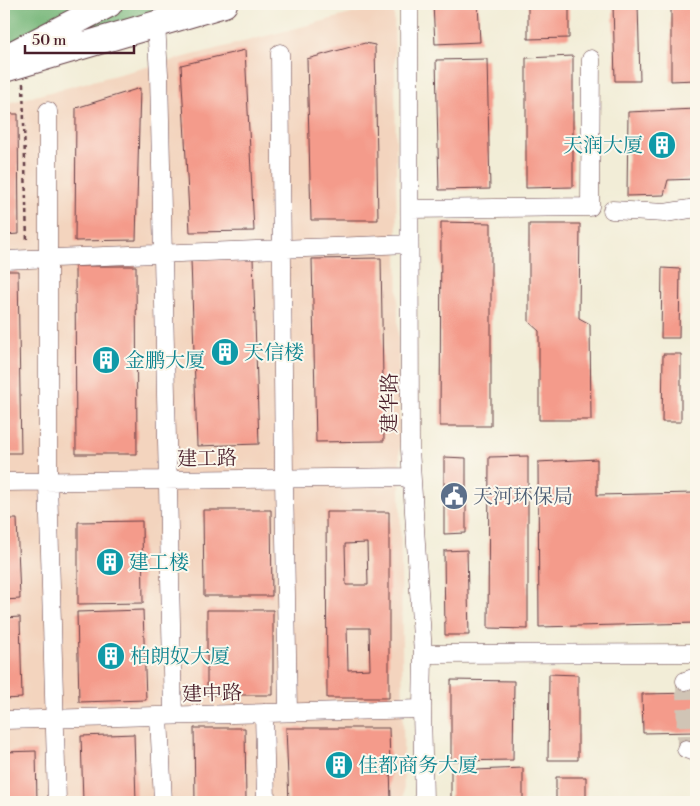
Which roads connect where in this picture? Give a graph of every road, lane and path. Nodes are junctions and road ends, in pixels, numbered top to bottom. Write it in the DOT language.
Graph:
graph roads {
  1 [pos="109,4"];
  2 [pos="224,4"];
  3 [pos="409,4"];
  4 [pos="156,24"];
  5 [pos="280,53"];
  6 [pos="591,59"];
  7 [pos="10,64"];
  8 [pos="48,111"];
  9 [pos="696,208"];
  10 [pos="410,209"];
  11 [pos="612,210"];
  12 [pos="409,244"];
  13 [pos="282,249"];
  14 [pos="163,253"];
  15 [pos="48,258"];
  16 [pos="28,259"];
  17 [pos="4,260"];
  18 [pos="411,477"];
  19 [pos="284,478"];
  20 [pos="169,479"];
  21 [pos="48,481"];
  22 [pos="4,482"];
  23 [pos="696,653"];
  24 [pos="423,654"];
  25 [pos="422,709"];
  26 [pos="288,712"];
  27 [pos="264,713"];
  28 [pos="166,715"];
  29 [pos="54,718"];
  30 [pos="4,720"];
  31 [pos="57,802"];
  32 [pos="163,802"];
  33 [pos="266,802"];
  34 [pos="424,802"];
  1 -- 7 [label="highway"];
  2 -- 4 [label="highway"];
  3 -- 10 [label="street, 建华路"];
  4 -- 7 [label="highway"];
  4 -- 14 [label="street"];
  5 -- 13 [label="street"];
  6 -- 10 [label="street"];
  7 -- 16 [label="path"];
  8 -- 15 [label="street"];
  9 -- 11 [label="street"];
  10 -- 12 [label="street, 建华路"];
  12 -- 13 [label="street"];
  12 -- 18 [label="street, 建华路"];
  13 -- 14 [label="street"];
  13 -- 19 [label="street"];
  14 -- 15 [label="street"];
  14 -- 20 [label="street"];
  15 -- 16 [label="street"];
  15 -- 21 [label="street"];
  16 -- 17 [label="street"];
  18 -- 19 [label="street, 建工路"];
  18 -- 24 [label="street, 建华路"];
  19 -- 20 [label="street, 建工路"];
  19 -- 26 [label="street"];
  20 -- 21 [label="street, 建工路"];
  20 -- 28 [label="street"];
  21 -- 22 [label="street, 建工路"];
  21 -- 29 [label="street"];
  23 -- 24 [label="street"];
  24 -- 25 [label="street, 建华路"];
  25 -- 26 [label="street, 建中路"];
  25 -- 34 [label="street, 建华路"];
  26 -- 27 [label="street, 建中路"];
  27 -- 28 [label="street, 建中路"];
  27 -- 33 [label="street"];
  28 -- 29 [label="street, 建中路"];
  28 -- 32 [label="street"];
  29 -- 30 [label="street, 建中路"];
  29 -- 31 [label="street"];
}
